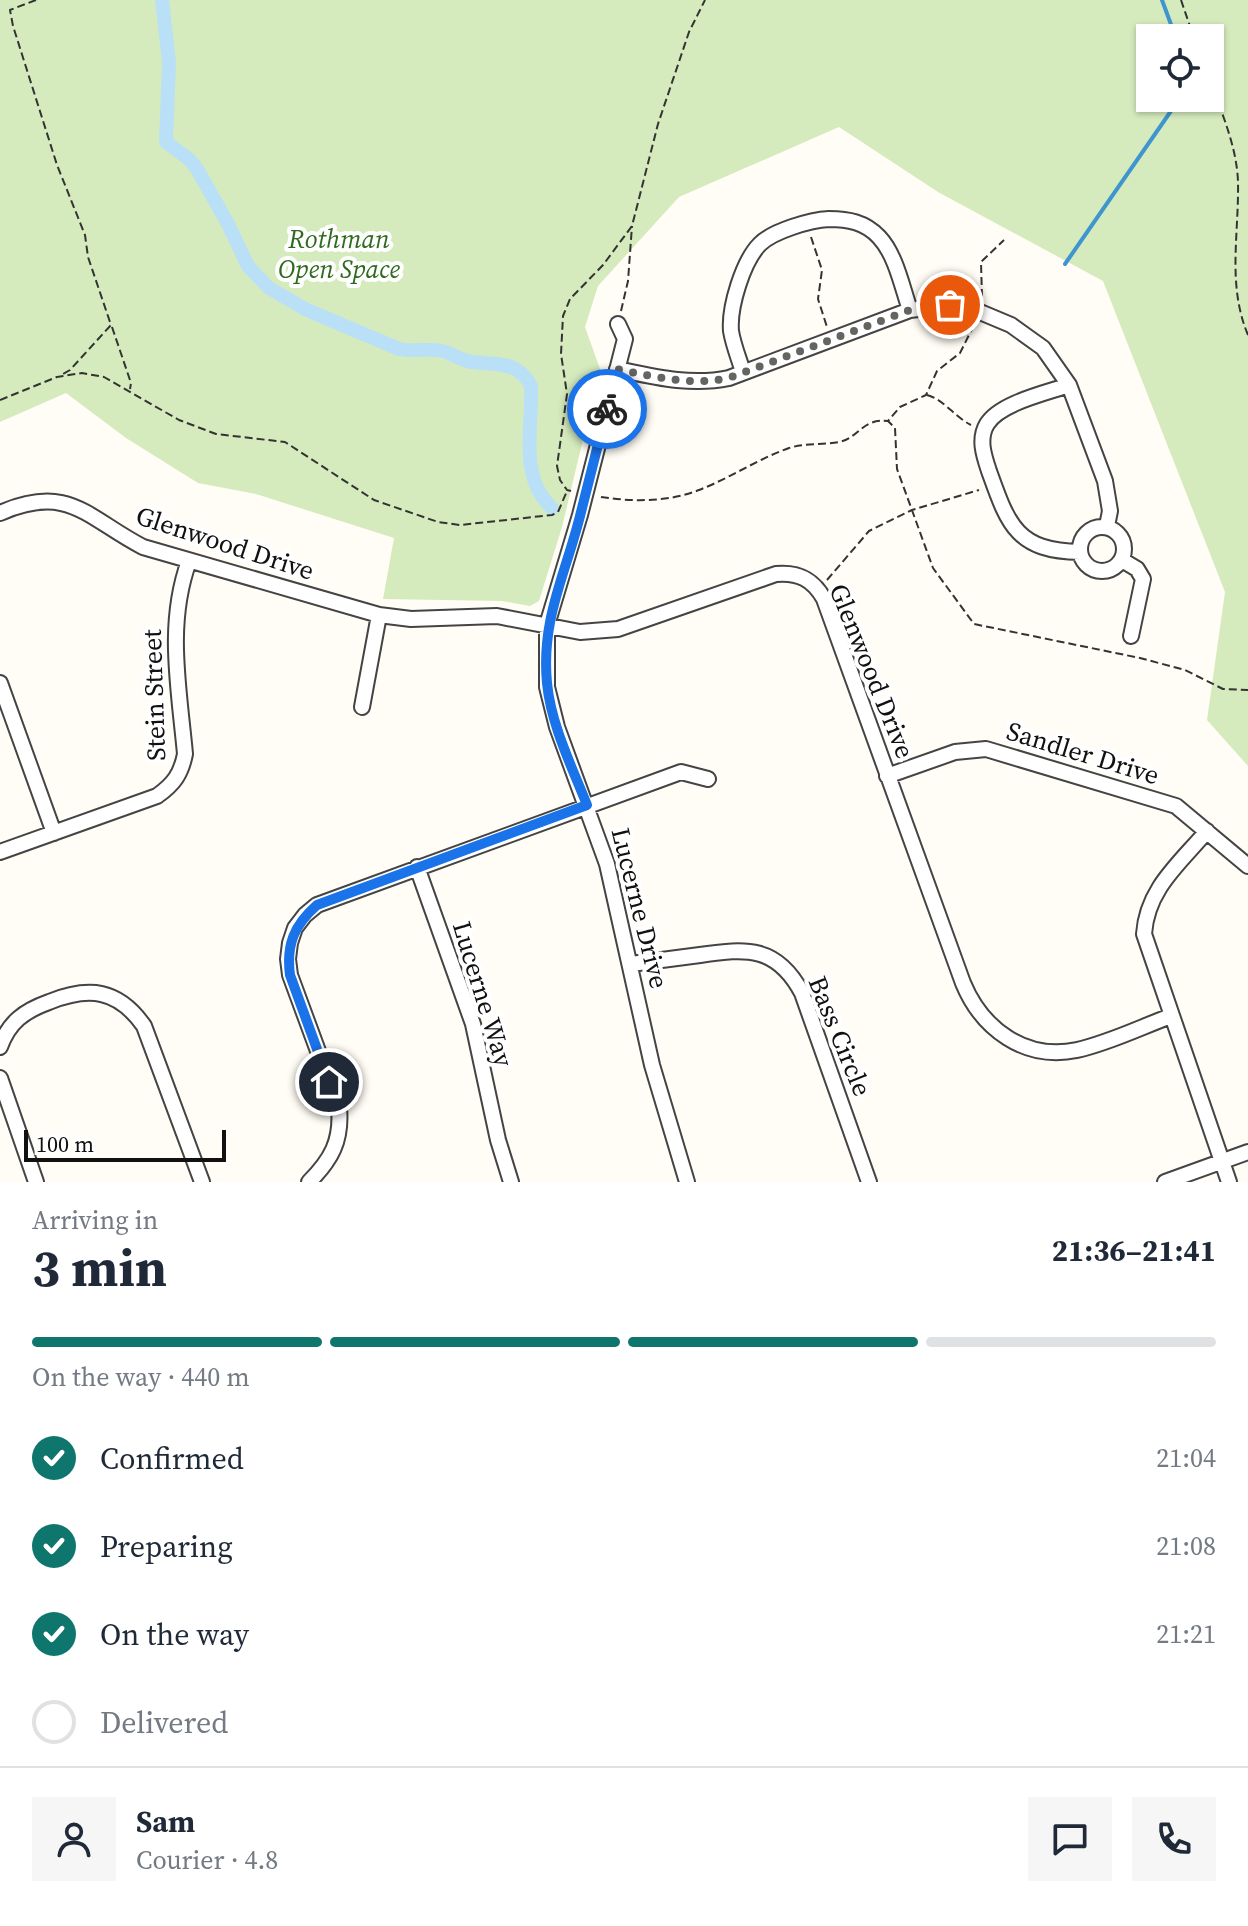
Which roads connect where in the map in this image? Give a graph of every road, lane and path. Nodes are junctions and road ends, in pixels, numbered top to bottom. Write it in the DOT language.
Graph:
graph roads {
  1 [pos="36,0"];
  2 [pos="705,0"];
  3 [pos="1181,0"];
  4 [pos="1189,24"];
  5 [pos="1221,112"];
  6 [pos="806,222"];
  7 [pos="632,226"];
  8 [pos="910,310"];
  9 [pos="618,324"];
  10 [pos="111,325"];
  11 [pos="1248,335"];
  12 [pos="831,339"];
  13 [pos="617,369"];
  14 [pos="743,372"];
  15 [pos="57,377"];
  16 [pos="1069,385"];
  17 [pos="130,391"];
  18 [pos="926,395"];
  19 [pos="0,400"];
  20 [pos="888,421"];
  21 [pos="984,430"];
  22 [pos="994,486"];
  23 [pos="567,490"];
  24 [pos="585,493"];
  25 [pos="0,513"];
  26 [pos="1107,526"];
  27 [pos="1080,552"];
  28 [pos="1122,560"];
  29 [pos="189,561"];
  30 [pos="819,589"];
  31 [pos="379,615"];
  32 [pos="547,625"];
  33 [pos="1131,636"];
  34 [pos="0,683"];
  35 [pos="362,707"];
  36 [pos="887,776"];
  37 [pos="708,779"];
  38 [pos="587,805"];
  39 [pos="1207,831"];
  40 [pos="54,833"];
  41 [pos="0,852"];
  42 [pos="1248,866"];
  43 [pos="417,867"];
  44 [pos="631,964"];
  45 [pos="1171,1016"];
  46 [pos="0,1047"];
  47 [pos="0,1078"];
  48 [pos="1248,1152"];
  49 [pos="1222,1161"];
  50 [pos="36,1182"];
  51 [pos="202,1182"];
  52 [pos="309,1182"];
  53 [pos="511,1182"];
  54 [pos="687,1182"];
  55 [pos="869,1182"];
  56 [pos="1165,1182"];
  57 [pos="1229,1182"];
  1 -- 10 [label="path"];
  2 -- 7 [label="path"];
  3 -- 4 [label="path"];
  5 -- 11 [label="path"];
  6 -- 8 [label="street"];
  6 -- 12 [label="path"];
  6 -- 14 [label="street"];
  7 -- 9 [label="path"];
  7 -- 23 [label="path"];
  8 -- 12 [label="street"];
  8 -- 16 [label="street"];
  9 -- 13 [label="street, Lucerne Drive"];
  10 -- 15 [label="path"];
  10 -- 17 [label="path"];
  12 -- 14 [label="street"];
  13 -- 14 [label="street"];
  13 -- 24 [label="street, Lucerne Drive"];
  15 -- 17 [label="path"];
  15 -- 19 [label="path"];
  16 -- 21 [label="street"];
  16 -- 26 [label="street"];
  17 -- 23 [label="path"];
  18 -- 21 [label="path"];
  20 -- 24 [label="path"];
  21 -- 22 [label="street"];
  22 -- 27 [label="street"];
  22 -- 30 [label="path"];
  23 -- 24 [label="path"];
  24 -- 32 [label="street, Lucerne Drive"];
  25 -- 29 [label="street, Glenwood Drive"];
  26 -- 27 [label="street"];
  26 -- 28 [label="street"];
  27 -- 28 [label="street"];
  28 -- 33 [label="street"];
  29 -- 31 [label="street, Glenwood Drive"];
  29 -- 40 [label="street, Stein Street"];
  30 -- 32 [label="street, Glenwood Drive"];
  30 -- 36 [label="street, Glenwood Drive"];
  31 -- 32 [label="street, Glenwood Drive"];
  31 -- 35 [label="street"];
  32 -- 38 [label="street, Lucerne Drive"];
  34 -- 40 [label="street"];
  36 -- 39 [label="street, Sandler Drive"];
  36 -- 45 [label="street, Glenwood Drive"];
  37 -- 38 [label="street"];
  38 -- 43 [label="street"];
  38 -- 44 [label="street, Lucerne Drive"];
  39 -- 42 [label="street, Sandler Drive"];
  39 -- 45 [label="street"];
  40 -- 41 [label="street, Stein Street"];
  43 -- 52 [label="street"];
  43 -- 53 [label="street, Lucerne Way"];
  44 -- 54 [label="street, Lucerne Drive"];
  44 -- 55 [label="street, Bass Circle"];
  45 -- 49 [label="street"];
  46 -- 51 [label="street"];
  47 -- 50 [label="street"];
  48 -- 49 [label="street"];
  49 -- 56 [label="street"];
  49 -- 57 [label="street"];
}
